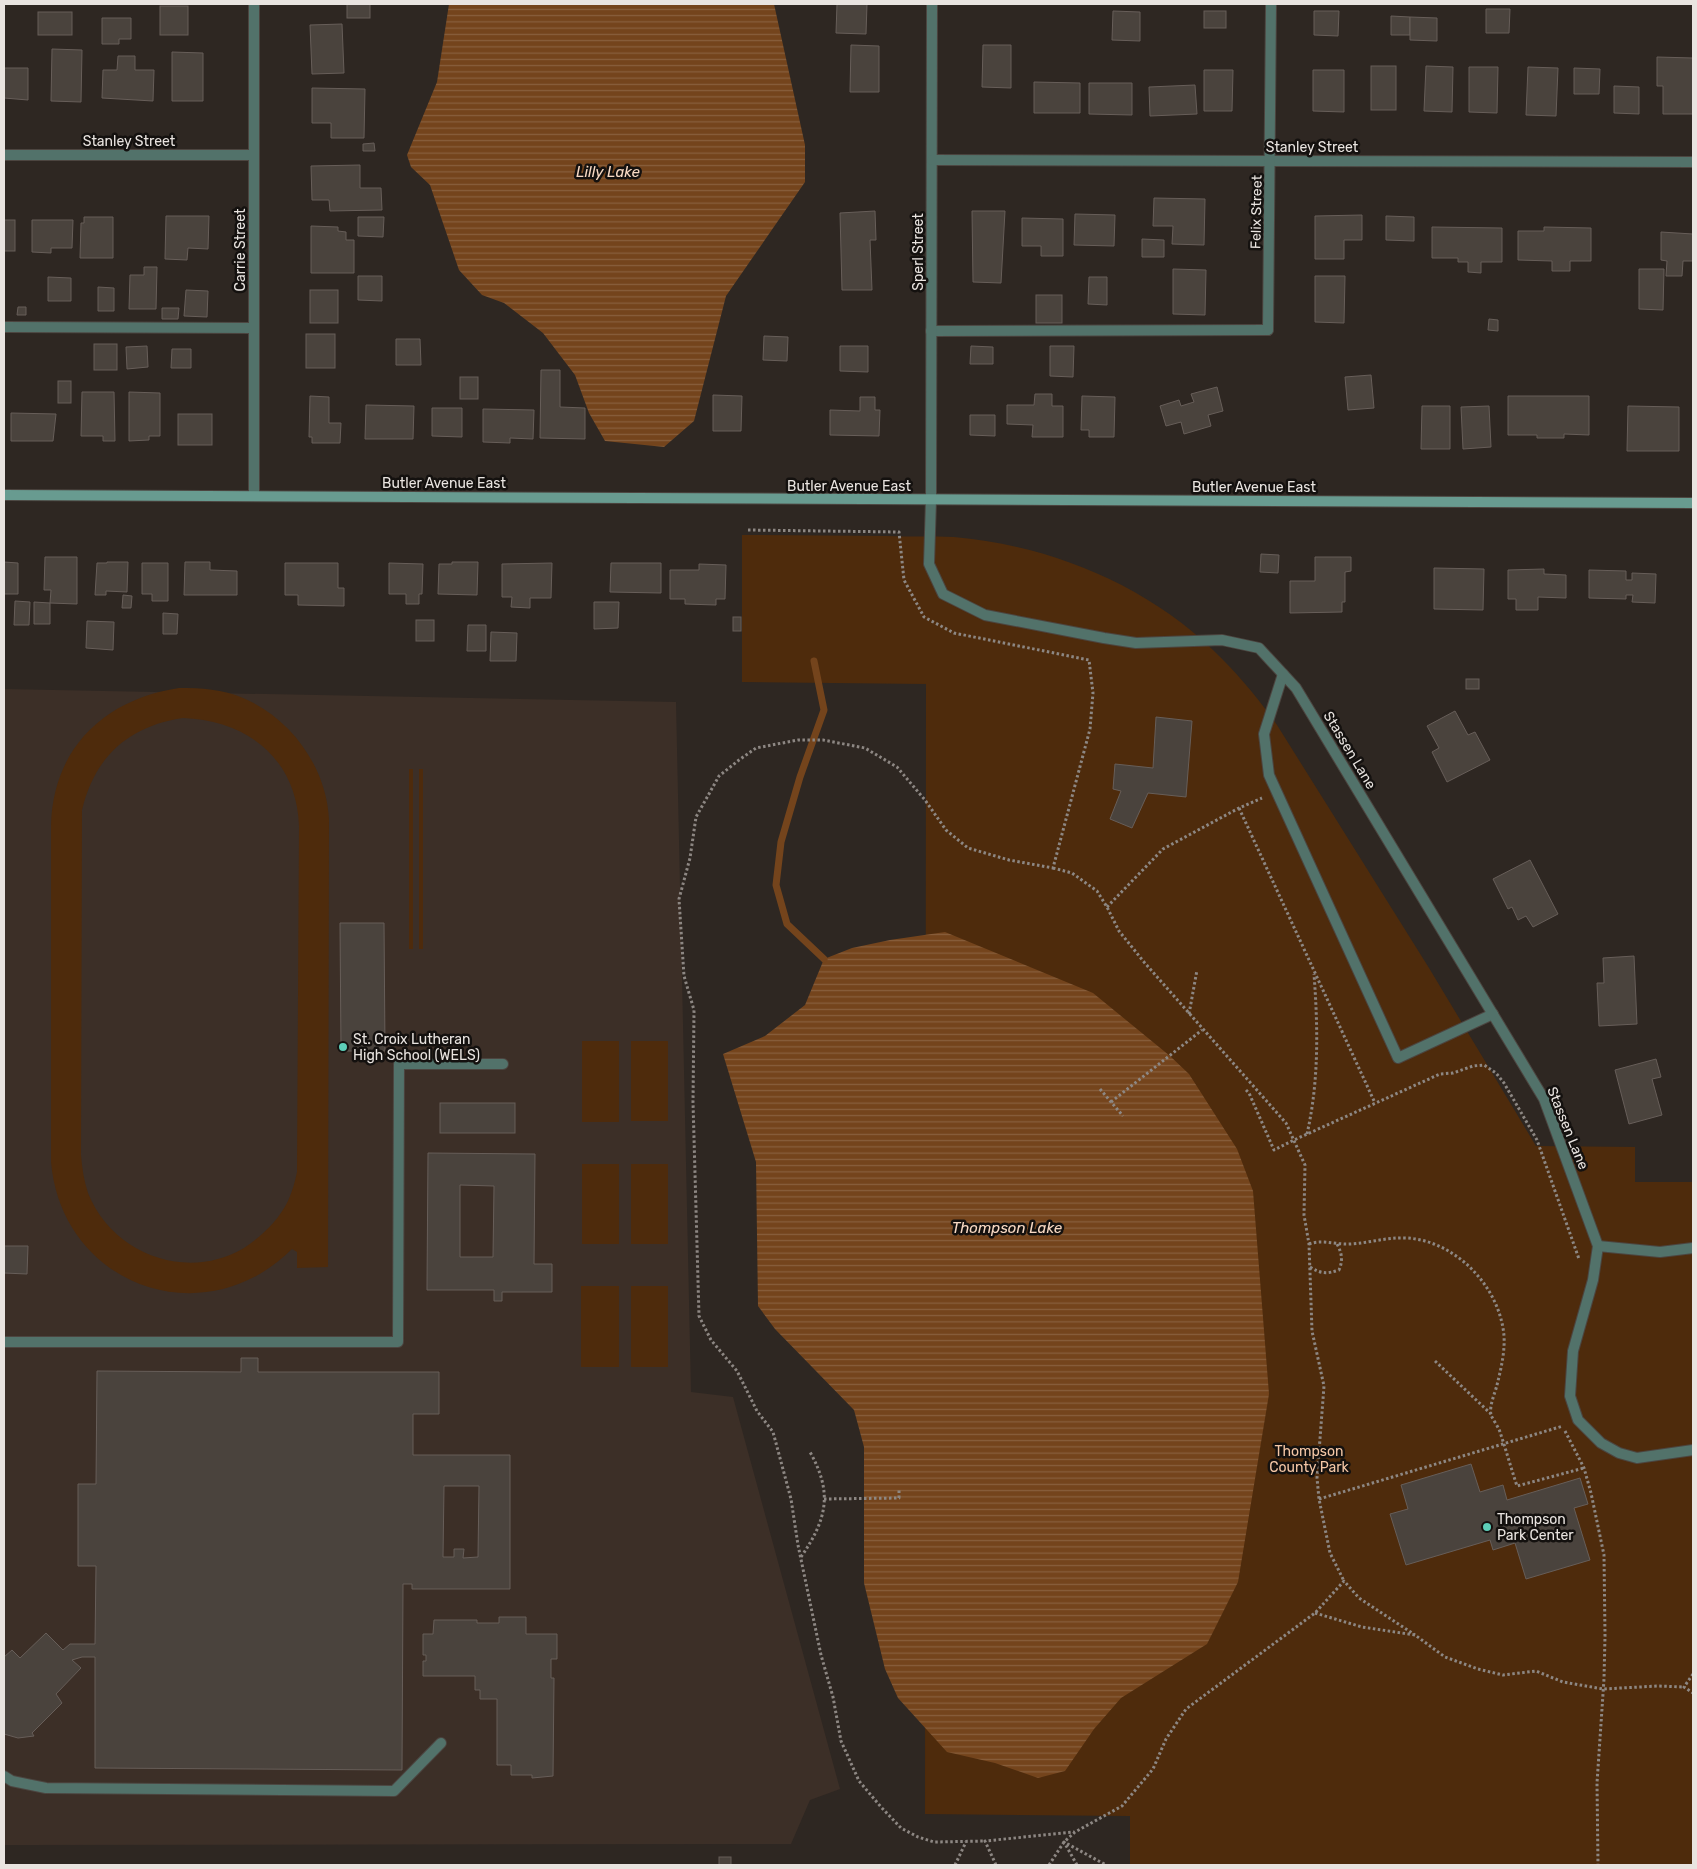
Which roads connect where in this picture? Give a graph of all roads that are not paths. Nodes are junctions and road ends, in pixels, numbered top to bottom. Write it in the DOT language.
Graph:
graph roads {
  1 [pos="254,4"];
  2 [pos="932,4"];
  3 [pos="1271,4"];
  4 [pos="4,155"];
  5 [pos="254,155"];
  6 [pos="932,160"];
  7 [pos="1270,161"];
  8 [pos="1693,162"];
  9 [pos="4,327"];
  10 [pos="254,328"];
  11 [pos="931,332"];
  12 [pos="4,495"];
  13 [pos="254,496"];
  14 [pos="931,500"];
  15 [pos="1693,503"];
  16 [pos="1283,674"];
  17 [pos="1492,1014"];
  18 [pos="503,1064"];
  19 [pos="1598,1246"];
  20 [pos="1693,1248"];
  21 [pos="4,1342"];
  22 [pos="1693,1450"];
  23 [pos="441,1743"];
  24 [pos="4,1776"];
  1 -- 5 [label="street, Carrie Street"];
  2 -- 6 [label="street, Sperl Street"];
  3 -- 7 [label="street, Felix Street"];
  4 -- 5 [label="street, Stanley Street"];
  5 -- 10 [label="street, Carrie Street"];
  6 -- 7 [label="street, Stanley Street"];
  6 -- 11 [label="street, Sperl Street"];
  7 -- 8 [label="street, Stanley Street"];
  7 -- 11 [label="street, Felix Street"];
  9 -- 10 [label="street"];
  10 -- 13 [label="street, Carrie Street"];
  11 -- 14 [label="street, Sperl Street"];
  12 -- 13 [label="street, Butler Avenue East"];
  13 -- 14 [label="street, Butler Avenue East"];
  14 -- 15 [label="street, Butler Avenue East"];
  14 -- 16 [label="street, Stassen Lane"];
  16 -- 17 [label="street, Stassen Lane"];
  16 -- 17 [label="street"];
  17 -- 19 [label="street, Stassen Lane"];
  18 -- 21 [label="street"];
  19 -- 20 [label="street"];
  19 -- 22 [label="street, Stassen Lane"];
  23 -- 24 [label="street"];
}
